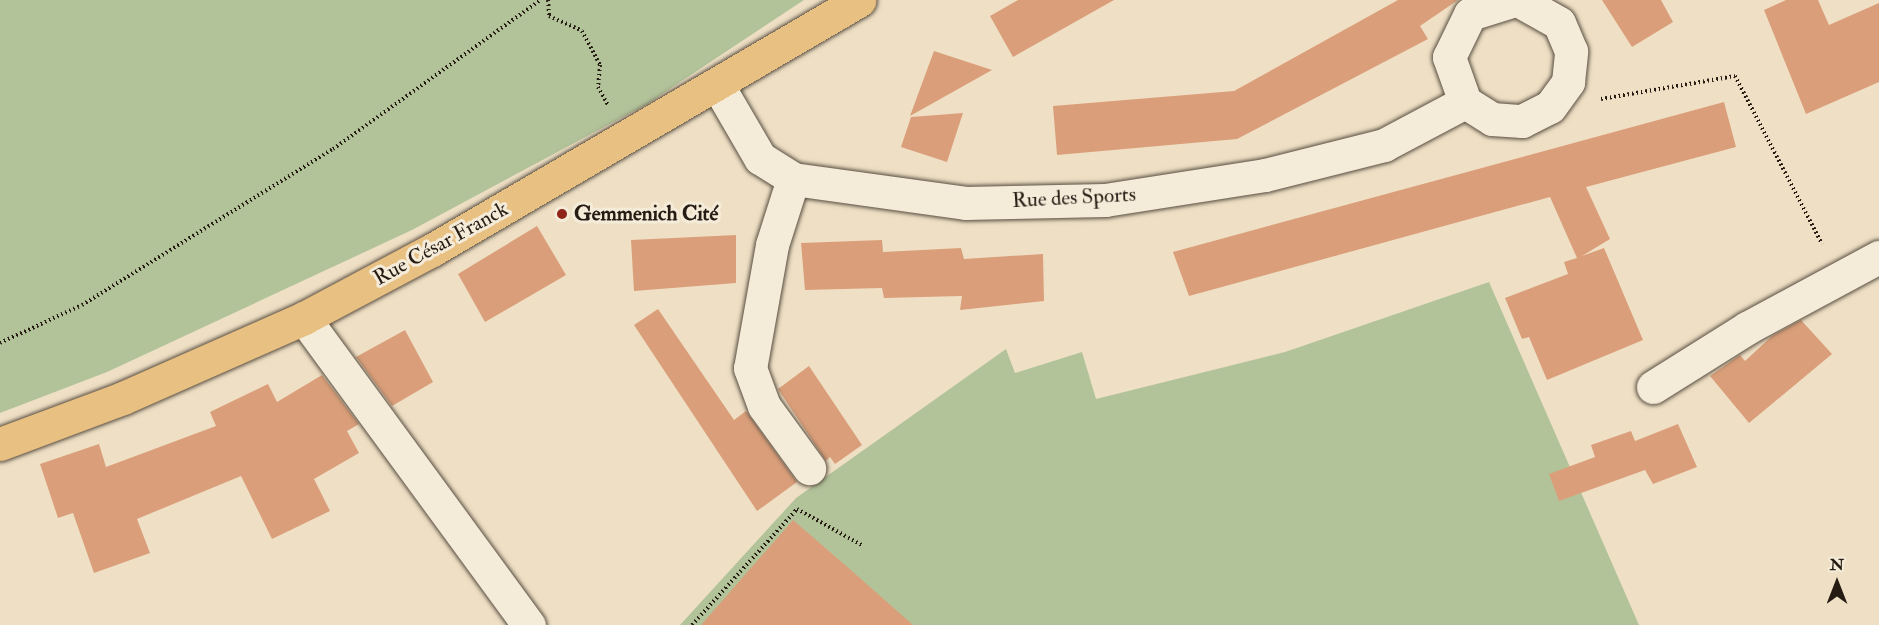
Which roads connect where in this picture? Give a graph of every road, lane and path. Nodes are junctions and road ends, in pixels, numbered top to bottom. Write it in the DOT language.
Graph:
graph roads {
  1 [pos="540,0"];
  2 [pos="548,0"];
  3 [pos="860,0"];
  4 [pos="1516,0"];
  5 [pos="717,84"];
  6 [pos="1465,102"];
  7 [pos="1550,107"];
  8 [pos="623,138"];
  9 [pos="793,179"];
  10 [pos="1879,257"];
  11 [pos="1839,279"];
  12 [pos="304,318"];
  13 [pos="0,343"];
  14 [pos="1653,387"];
  15 [pos="0,444"];
  16 [pos="809,468"];
  17 [pos="862,545"];
  18 [pos="529,625"];
  19 [pos="692,625"];
  1 -- 13 [label="path"];
  2 -- 8 [label="path"];
  3 -- 5 [label="main road, Rue César Franck"];
  4 -- 6 [label="street"];
  4 -- 7 [label="street"];
  5 -- 8 [label="main road, Rue César Franck"];
  5 -- 9 [label="street, Rue des Sports"];
  6 -- 7 [label="street"];
  6 -- 9 [label="street, Rue des Sports"];
  7 -- 11 [label="path"];
  8 -- 12 [label="main road, Rue César Franck"];
  9 -- 16 [label="street"];
  10 -- 11 [label="street"];
  11 -- 14 [label="street"];
  12 -- 15 [label="main road, Rue César Franck"];
  12 -- 18 [label="street"];
  17 -- 19 [label="path"];
}
